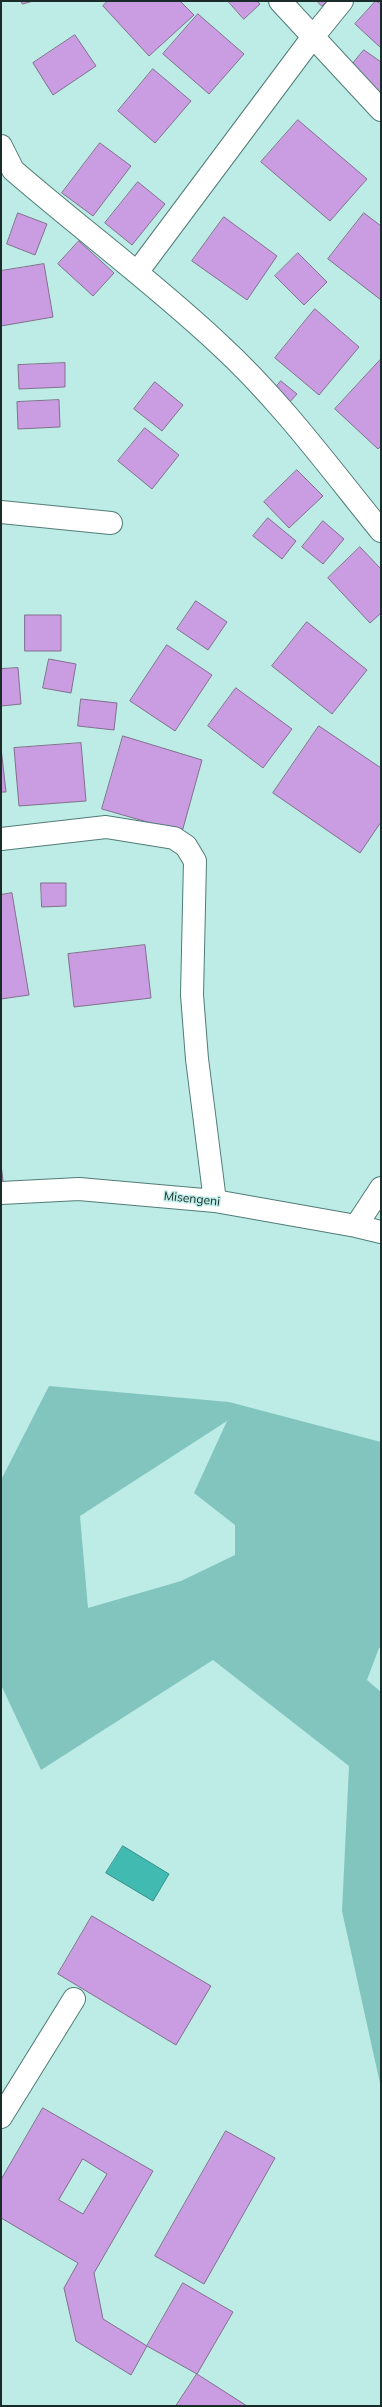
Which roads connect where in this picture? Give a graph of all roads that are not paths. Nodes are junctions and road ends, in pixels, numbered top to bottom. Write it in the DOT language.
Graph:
graph roads {
  1 [pos="280,1"];
  2 [pos="342,1"];
  3 [pos="312,38"];
  4 [pos="381,110"];
  5 [pos="1,146"];
  6 [pos="7,172"];
  7 [pos="138,271"];
  8 [pos="1,512"];
  9 [pos="111,523"];
  10 [pos="381,531"];
  11 [pos="1,840"];
  12 [pos="381,1188"];
  13 [pos="1,1193"];
  14 [pos="215,1201"];
  15 [pos="356,1226"];
  16 [pos="381,1232"];
  17 [pos="74,1999"];
  18 [pos="1,2117"];
  1 -- 3 [label="street"];
  2 -- 3 [label="street"];
  3 -- 4 [label="street"];
  3 -- 7 [label="street"];
  5 -- 6 [label="street"];
  6 -- 7 [label="street"];
  7 -- 10 [label="street"];
  8 -- 9 [label="street"];
  11 -- 14 [label="street"];
  12 -- 15 [label="street"];
  13 -- 14 [label="street, Misengeni"];
  14 -- 15 [label="street, Misengeni"];
  15 -- 16 [label="street, Misengeni"];
  17 -- 18 [label="street"];
}
